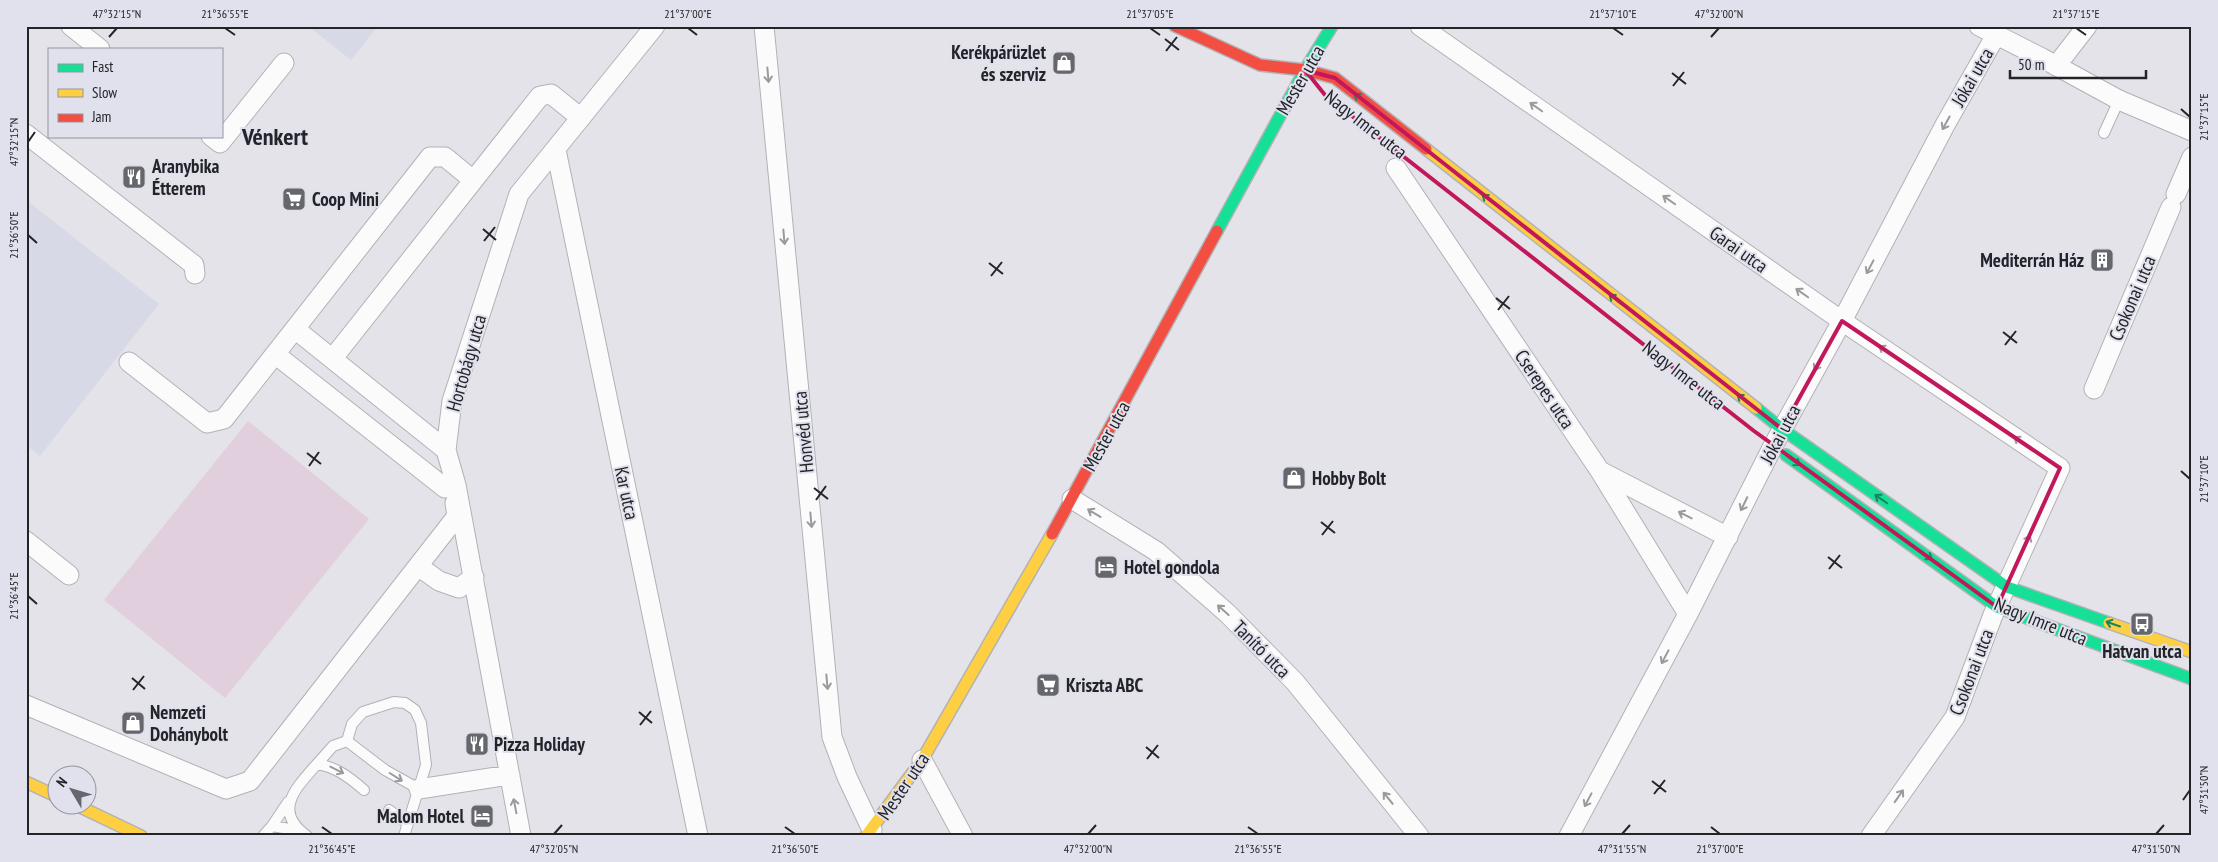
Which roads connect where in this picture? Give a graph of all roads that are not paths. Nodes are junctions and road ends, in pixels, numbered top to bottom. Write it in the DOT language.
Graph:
graph roads {
  1 [pos="71,26"];
  2 [pos="655,26"];
  3 [pos="764,26"];
  4 [pos="1175,26"];
  5 [pos="1332,26"];
  6 [pos="1420,26"];
  7 [pos="2087,26"];
  8 [pos="1988,31"];
  9 [pos="99,48"];
  10 [pos="284,63"];
  11 [pos="2056,66"];
  12 [pos="1306,70"];
  13 [pos="1315,82"];
  14 [pos="2119,100"];
  15 [pos="581,118"];
  16 [pos="2192,131"];
  17 [pos="222,133"];
  18 [pos="2104,133"];
  19 [pos="26,134"];
  20 [pos="556,150"];
  21 [pos="2192,157"];
  22 [pos="1396,168"];
  23 [pos="473,180"];
  24 [pos="195,274"];
  25 [pos="1842,321"];
  26 [pos="295,329"];
  27 [pos="275,354"];
  28 [pos="333,358"];
  29 [pos="129,362"];
  30 [pos="2094,389"];
  31 [pos="1774,439"];
  32 [pos="446,450"];
  33 [pos="2060,468"];
  34 [pos="1600,471"];
  35 [pos="1072,499"];
  36 [pos="456,501"];
  37 [pos="1728,537"];
  38 [pos="26,541"];
  39 [pos="418,566"];
  40 [pos="69,575"];
  41 [pos="474,577"];
  42 [pos="2007,587"];
  43 [pos="1997,607"];
  44 [pos="1688,614"];
  45 [pos="2192,652"];
  46 [pos="2192,679"];
  47 [pos="26,705"];
  48 [pos="347,741"];
  49 [pos="922,760"];
  50 [pos="317,764"];
  51 [pos="510,775"];
  52 [pos="26,782"];
  53 [pos="418,789"];
  54 [pos="364,790"];
  55 [pos="48,792"];
  56 [pos="288,801"];
  57 [pos="389,810"];
  58 [pos="95,814"];
  59 [pos="408,824"];
  60 [pos="272,826"];
  61 [pos="304,833"];
  62 [pos="869,833"];
  63 [pos="141,836"];
  64 [pos="263,836"];
  65 [pos="404,836"];
  66 [pos="521,836"];
  67 [pos="698,836"];
  68 [pos="963,836"];
  69 [pos="1418,836"];
  70 [pos="1569,836"];
  71 [pos="1871,836"];
  1 -- 9 [label="street"];
  2 -- 15 [label="street, Hortobágy utca"];
  3 -- 62 [label="street, Honvéd utca, one-way"];
  4 -- 12 [label="street"];
  5 -- 12 [label="street, Mester utca"];
  25 -- 6 [label="street, Garai utca, one-way"];
  7 -- 11 [label="street"];
  8 -- 11 [label="street"];
  8 -- 25 [label="street, Jókai utca, one-way"];
  10 -- 17 [label="street"];
  11 -- 14 [label="street"];
  12 -- 13 [label="street, Nagy Imre utca"];
  31 -- 12 [label="street, Nagy Imre utca, one-way"];
  12 -- 35 [label="street, Mester utca"];
  14 -- 16 [label="street"];
  14 -- 18 [label="lane"];
  15 -- 20 [label="street, Hortobágy utca"];
  15 -- 23 [label="street"];
  19 -- 24 [label="street"];
  20 -- 32 [label="street, Hortobágy utca"];
  20 -- 67 [label="street, Kar utca"];
  21 -- 30 [label="street, Csokonai utca"];
  22 -- 34 [label="street, Cserepes utca"];
  23 -- 26 [label="street"];
  23 -- 28 [label="street"];
  25 -- 31 [label="street, Jókai utca, one-way"];
  33 -- 25 [label="street, Garai utca, one-way"];
  26 -- 27 [label="street"];
  26 -- 28 [label="street"];
  27 -- 29 [label="street"];
  27 -- 36 [label="street"];
  28 -- 32 [label="street"];
  31 -- 37 [label="street, Jókai utca, one-way"];
  42 -- 31 [label="street, Nagy Imre utca, one-way"];
  31 -- 43 [label="street, Nagy Imre utca, one-way"];
  32 -- 36 [label="street, Hortobágy utca"];
  42 -- 33 [label="street, Csokonai utca, one-way"];
  37 -- 34 [label="street, one-way"];
  34 -- 44 [label="street, Cserepes utca"];
  35 -- 49 [label="street, Mester utca"];
  69 -- 35 [label="street, Tanító utca, one-way"];
  36 -- 39 [label="street"];
  36 -- 41 [label="street, Hortobágy utca"];
  37 -- 44 [label="street, Jókai utca"];
  38 -- 40 [label="street"];
  39 -- 41 [label="street"];
  39 -- 47 [label="street"];
  41 -- 51 [label="street, Hortobágy utca"];
  42 -- 43 [label="street, Csokonai utca"];
  45 -- 42 [label="street, Nagy Imre utca, one-way"];
  43 -- 46 [label="street, Nagy Imre utca"];
  71 -- 43 [label="street, Csokonai utca, one-way"];
  44 -- 70 [label="street, Jókai utca, one-way"];
  48 -- 50 [label="lane"];
  48 -- 53 [label="lane, one-way"];
  48 -- 53 [label="lane"];
  49 -- 62 [label="street, Mester utca"];
  49 -- 68 [label="street"];
  50 -- 54 [label="lane, one-way"];
  50 -- 56 [label="lane"];
  51 -- 53 [label="street"];
  66 -- 51 [label="street, Hortobágy utca, one-way"];
  52 -- 55 [label="street"];
  53 -- 59 [label="lane"];
  56 -- 60 [label="lane"];
  56 -- 61 [label="lane"];
  57 -- 59 [label="lane"];
  58 -- 63 [label="street"];
  59 -- 65 [label="lane"];
  60 -- 61 [label="lane"];
  60 -- 64 [label="lane"];
}
